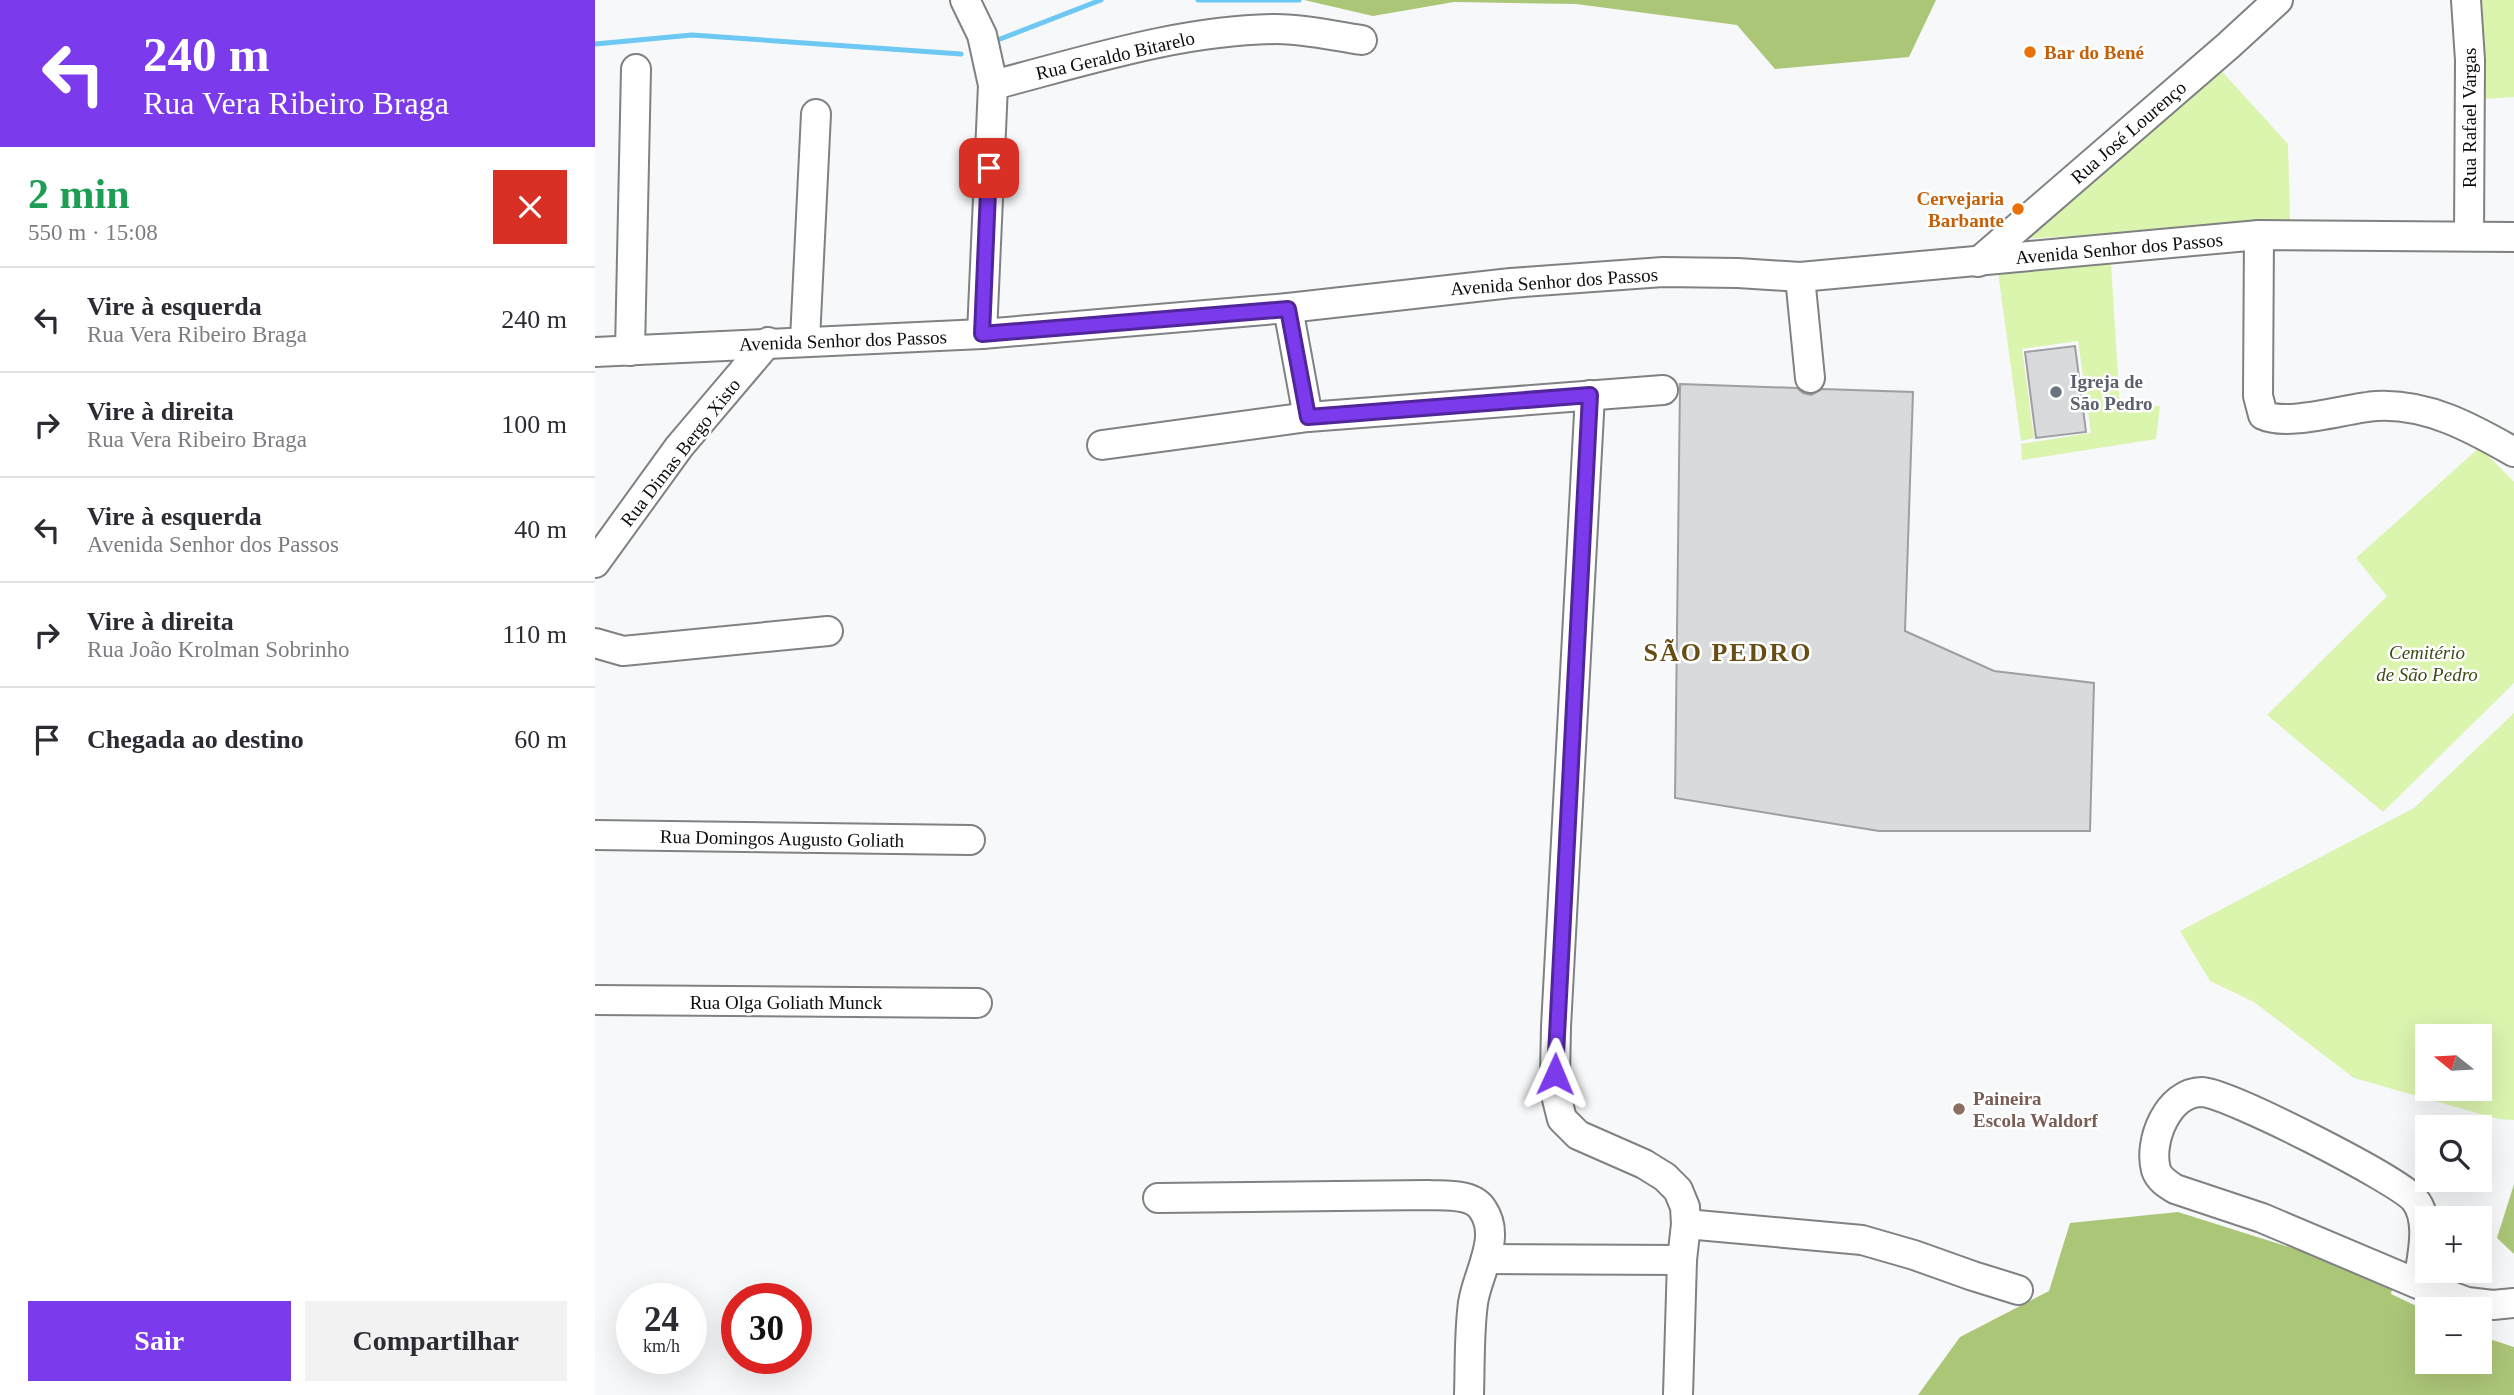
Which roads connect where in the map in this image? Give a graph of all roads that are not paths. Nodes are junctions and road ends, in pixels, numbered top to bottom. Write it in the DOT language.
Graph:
graph roads {
  1 [pos="965,0"];
  2 [pos="2278,0"];
  3 [pos="2466,0"];
  4 [pos="1362,40"];
  5 [pos="636,69"];
  6 [pos="993,85"];
  7 [pos="816,114"];
  8 [pos="2259,235"];
  9 [pos="2469,236"];
  10 [pos="2514,237"];
  11 [pos="1977,262"];
  12 [pos="1800,278"];
  13 [pos="1288,309"];
  14 [pos="982,334"];
  15 [pos="805,341"];
  16 [pos="768,342"];
  17 [pos="630,351"];
  18 [pos="595,352"];
  19 [pos="1810,378"];
  20 [pos="1663,390"];
  21 [pos="1590,395"];
  22 [pos="1308,417"];
  23 [pos="1102,446"];
  24 [pos="2514,452"];
  25 [pos="595,563"];
  26 [pos="828,631"];
  27 [pos="595,643"];
  28 [pos="595,835"];
  29 [pos="970,840"];
  30 [pos="595,1000"];
  31 [pos="977,1003"];
  32 [pos="1158,1198"];
  33 [pos="1686,1224"];
  34 [pos="1486,1259"];
  35 [pos="1682,1260"];
  36 [pos="2418,1284"];
  37 [pos="2018,1290"];
  38 [pos="2514,1303"];
  39 [pos="1469,1395"];
  40 [pos="1678,1395"];
  1 -- 6 [label="street"];
  2 -- 11 [label="street, Rua José Lourenço"];
  3 -- 9 [label="street, Rua Rafael Vargas"];
  4 -- 6 [label="street, Rua Geraldo Bitarelo"];
  5 -- 17 [label="street"];
  6 -- 14 [label="street"];
  7 -- 15 [label="street"];
  8 -- 9 [label="street, Avenida Senhor dos Passos"];
  8 -- 11 [label="street, Avenida Senhor dos Passos"];
  8 -- 24 [label="street"];
  9 -- 10 [label="street, Avenida Senhor dos Passos"];
  11 -- 12 [label="street, Avenida Senhor dos Passos"];
  12 -- 13 [label="street, Avenida Senhor dos Passos"];
  12 -- 19 [label="street"];
  13 -- 14 [label="street, Avenida Senhor dos Passos"];
  13 -- 22 [label="street"];
  14 -- 15 [label="street, Avenida Senhor dos Passos"];
  15 -- 16 [label="street, Avenida Senhor dos Passos"];
  16 -- 17 [label="street, Avenida Senhor dos Passos"];
  16 -- 25 [label="street, Rua Dimas Bergo Xisto"];
  17 -- 18 [label="street, Avenida Senhor dos Passos"];
  20 -- 21 [label="street"];
  21 -- 22 [label="street"];
  21 -- 33 [label="street"];
  22 -- 23 [label="street"];
  26 -- 27 [label="street"];
  28 -- 29 [label="street, Rua Domingos Augusto Goliath"];
  30 -- 31 [label="street, Rua Olga Goliath Munck"];
  32 -- 34 [label="street"];
  33 -- 35 [label="street"];
  33 -- 37 [label="street"];
  34 -- 35 [label="street"];
  34 -- 39 [label="street"];
  35 -- 40 [label="street"];
  36 -- 36 [label="street"];
  36 -- 38 [label="street"];
}
